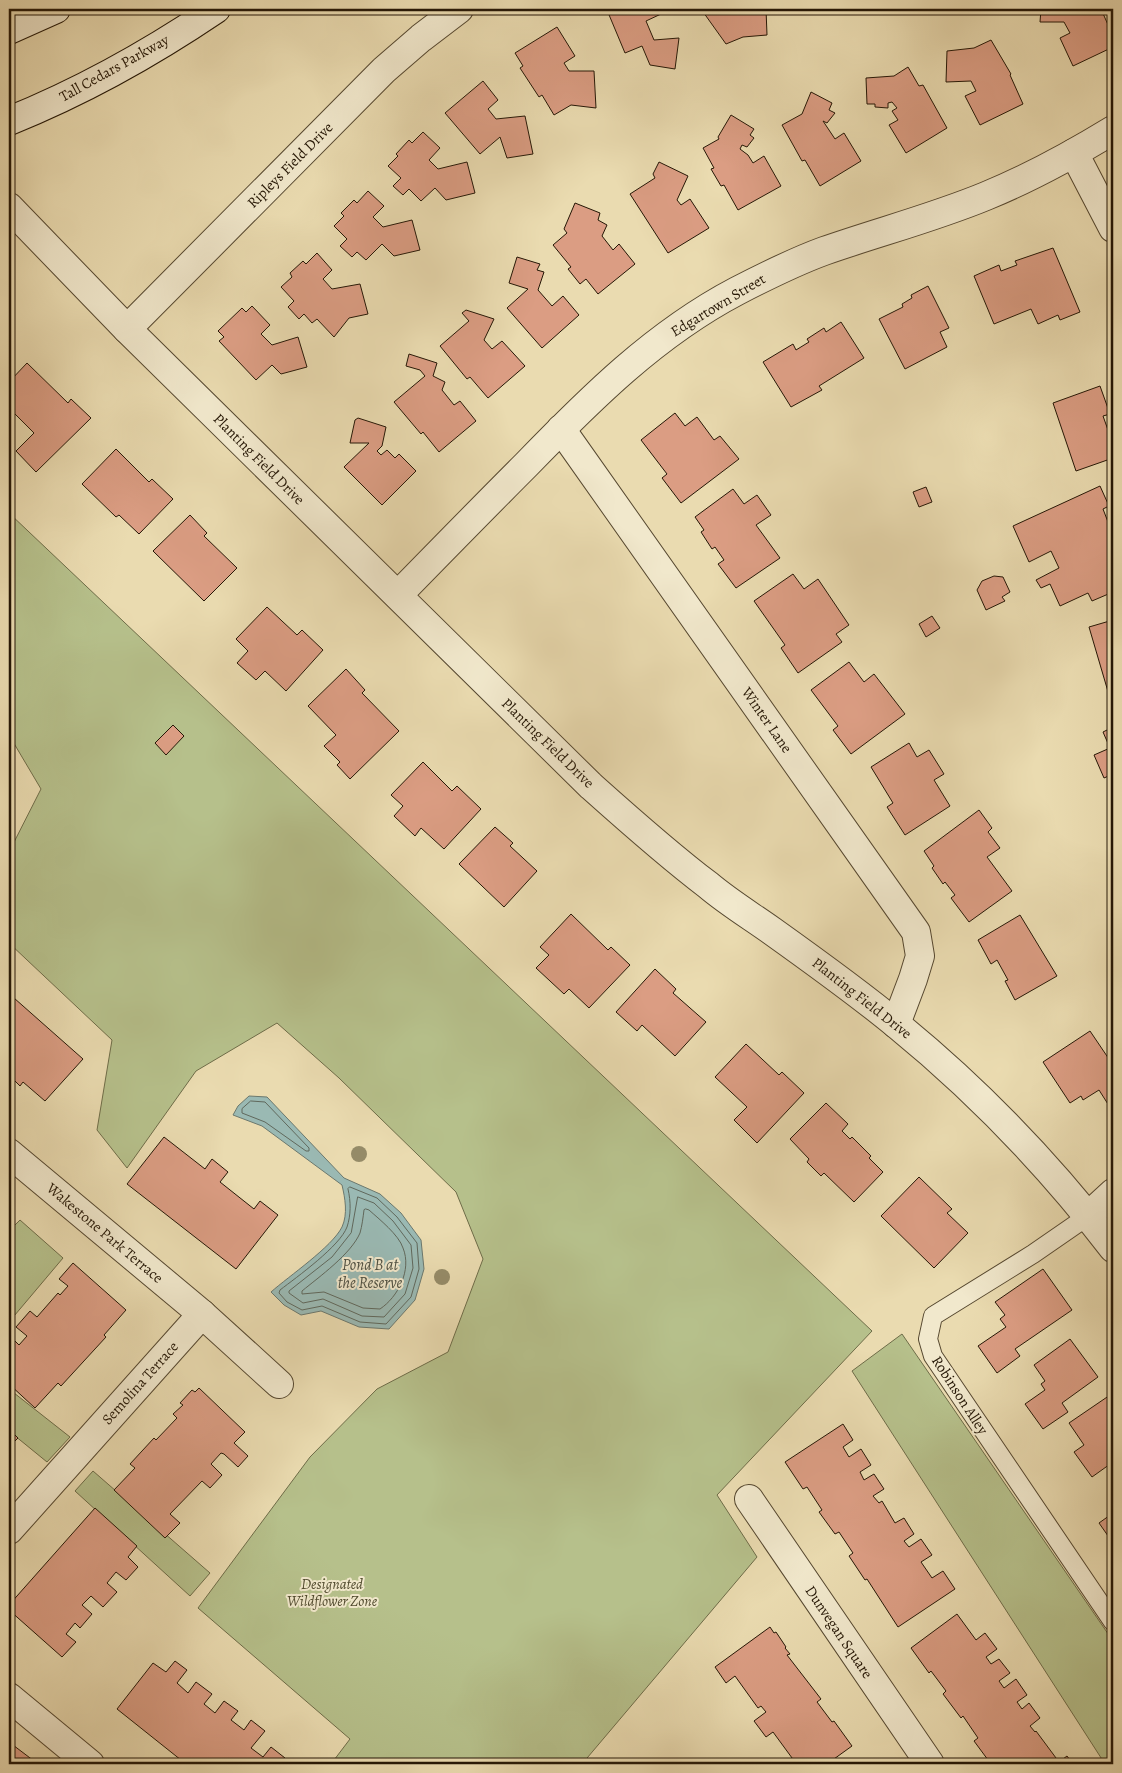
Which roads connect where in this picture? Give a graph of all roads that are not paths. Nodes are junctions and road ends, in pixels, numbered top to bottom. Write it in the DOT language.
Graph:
graph roads {
  1 [pos="56,9"];
  2 [pos="216,9"];
  3 [pos="459,9"];
  4 [pos="9,30"];
  5 [pos="9,122"];
  6 [pos="1113,130"];
  7 [pos="1074,153"];
  8 [pos="9,206"];
  9 [pos="1113,228"];
  10 [pos="127,329"];
  11 [pos="561,429"];
  12 [pos="398,595"];
  13 [pos="896,1024"];
  14 [pos="9,1153"];
  15 [pos="1113,1193"];
  16 [pos="1088,1216"];
  17 [pos="1113,1248"];
  18 [pos="202,1314"];
  19 [pos="279,1384"];
  20 [pos="749,1499"];
  21 [pos="9,1530"];
  22 [pos="1113,1622"];
  23 [pos="9,1697"];
  24 [pos="90,1764"];
  25 [pos="930,1764"];
  1 -- 4 [label="street"];
  2 -- 5 [label="street, Tall Cedars Parkway"];
  3 -- 10 [label="street, Ripleys Field Drive"];
  6 -- 7 [label="street, Edgartown Street"];
  7 -- 9 [label="street"];
  7 -- 11 [label="street, Edgartown Street"];
  8 -- 10 [label="street, Planting Field Drive"];
  10 -- 12 [label="street, Planting Field Drive"];
  11 -- 12 [label="street, Edgartown Street"];
  11 -- 13 [label="street, Winter Lane"];
  12 -- 13 [label="street, Planting Field Drive"];
  13 -- 16 [label="street, Planting Field Drive"];
  14 -- 18 [label="street, Wakestone Park Terrace"];
  15 -- 16 [label="street"];
  16 -- 17 [label="street, Planting Field Drive"];
  16 -- 22 [label="lane, Robinson Alley"];
  18 -- 19 [label="street"];
  18 -- 21 [label="street, Semolina Terrace"];
  20 -- 25 [label="street, Dunvegan Square"];
  23 -- 24 [label="street"];
}
